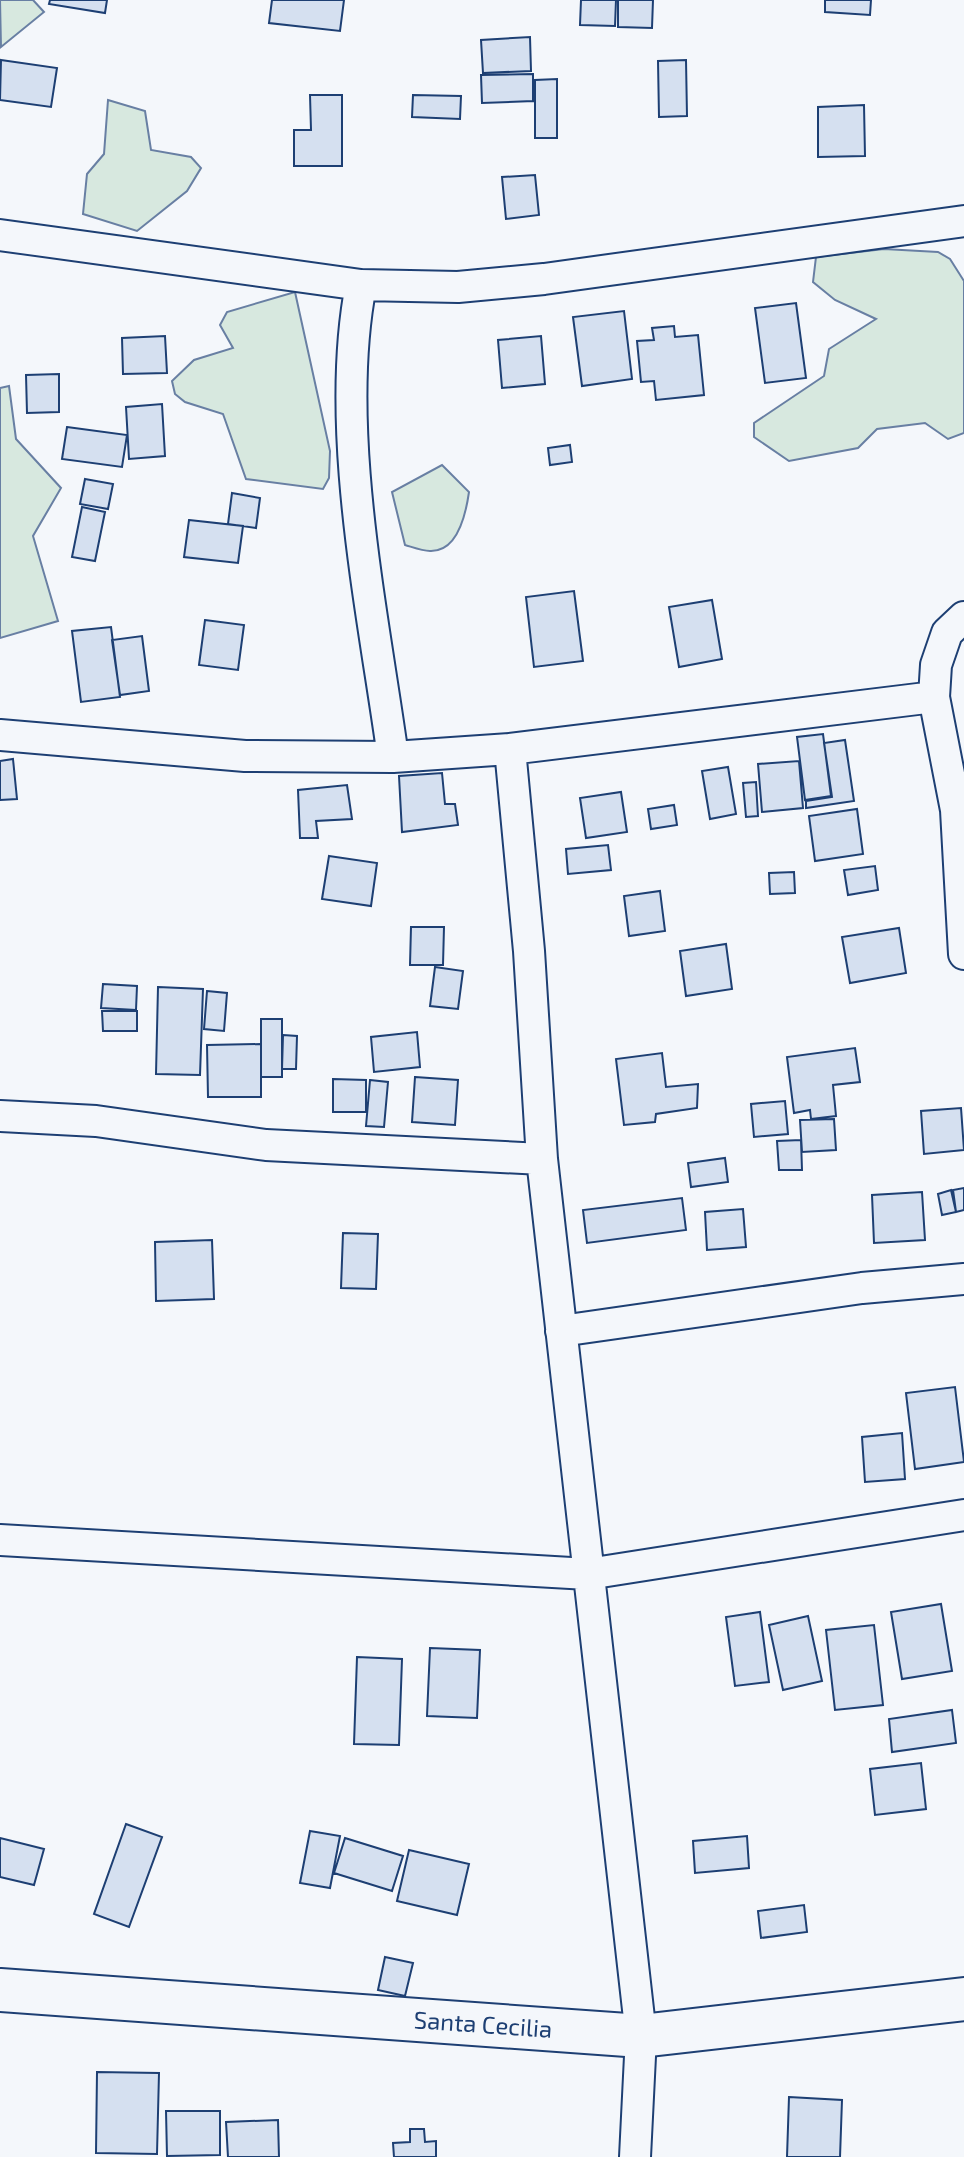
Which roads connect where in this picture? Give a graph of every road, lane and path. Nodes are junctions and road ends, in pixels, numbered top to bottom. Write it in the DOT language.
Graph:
graph roads {
  1 [pos="964,221"];
  2 [pos="0,235"];
  3 [pos="361,285"];
  4 [pos="964,617"];
  5 [pos="934,697"];
  6 [pos="0,735"];
  7 [pos="510,749"];
  8 [pos="393,757"];
  9 [pos="964,954"];
  10 [pos="0,1116"];
  11 [pos="542,1159"];
  12 [pos="964,1279"];
  13 [pos="561,1331"];
  14 [pos="964,1515"];
  15 [pos="0,1540"];
  16 [pos="588,1574"];
  17 [pos="0,1990"];
  18 [pos="964,1999"];
  19 [pos="641,2036"];
  20 [pos="635,2157"];
  1 -- 3 [label="street"];
  2 -- 3 [label="street"];
  3 -- 8 [label="street"];
  4 -- 5 [label="street"];
  5 -- 7 [label="street"];
  5 -- 9 [label="street"];
  6 -- 8 [label="street"];
  7 -- 8 [label="street"];
  7 -- 11 [label="street"];
  10 -- 11 [label="street"];
  11 -- 13 [label="street"];
  12 -- 13 [label="street"];
  13 -- 16 [label="street"];
  14 -- 16 [label="street"];
  15 -- 16 [label="street"];
  16 -- 19 [label="street"];
  17 -- 19 [label="street, Santa Cecilia"];
  18 -- 19 [label="street, Santa Cecilia"];
  19 -- 20 [label="street"];
}
